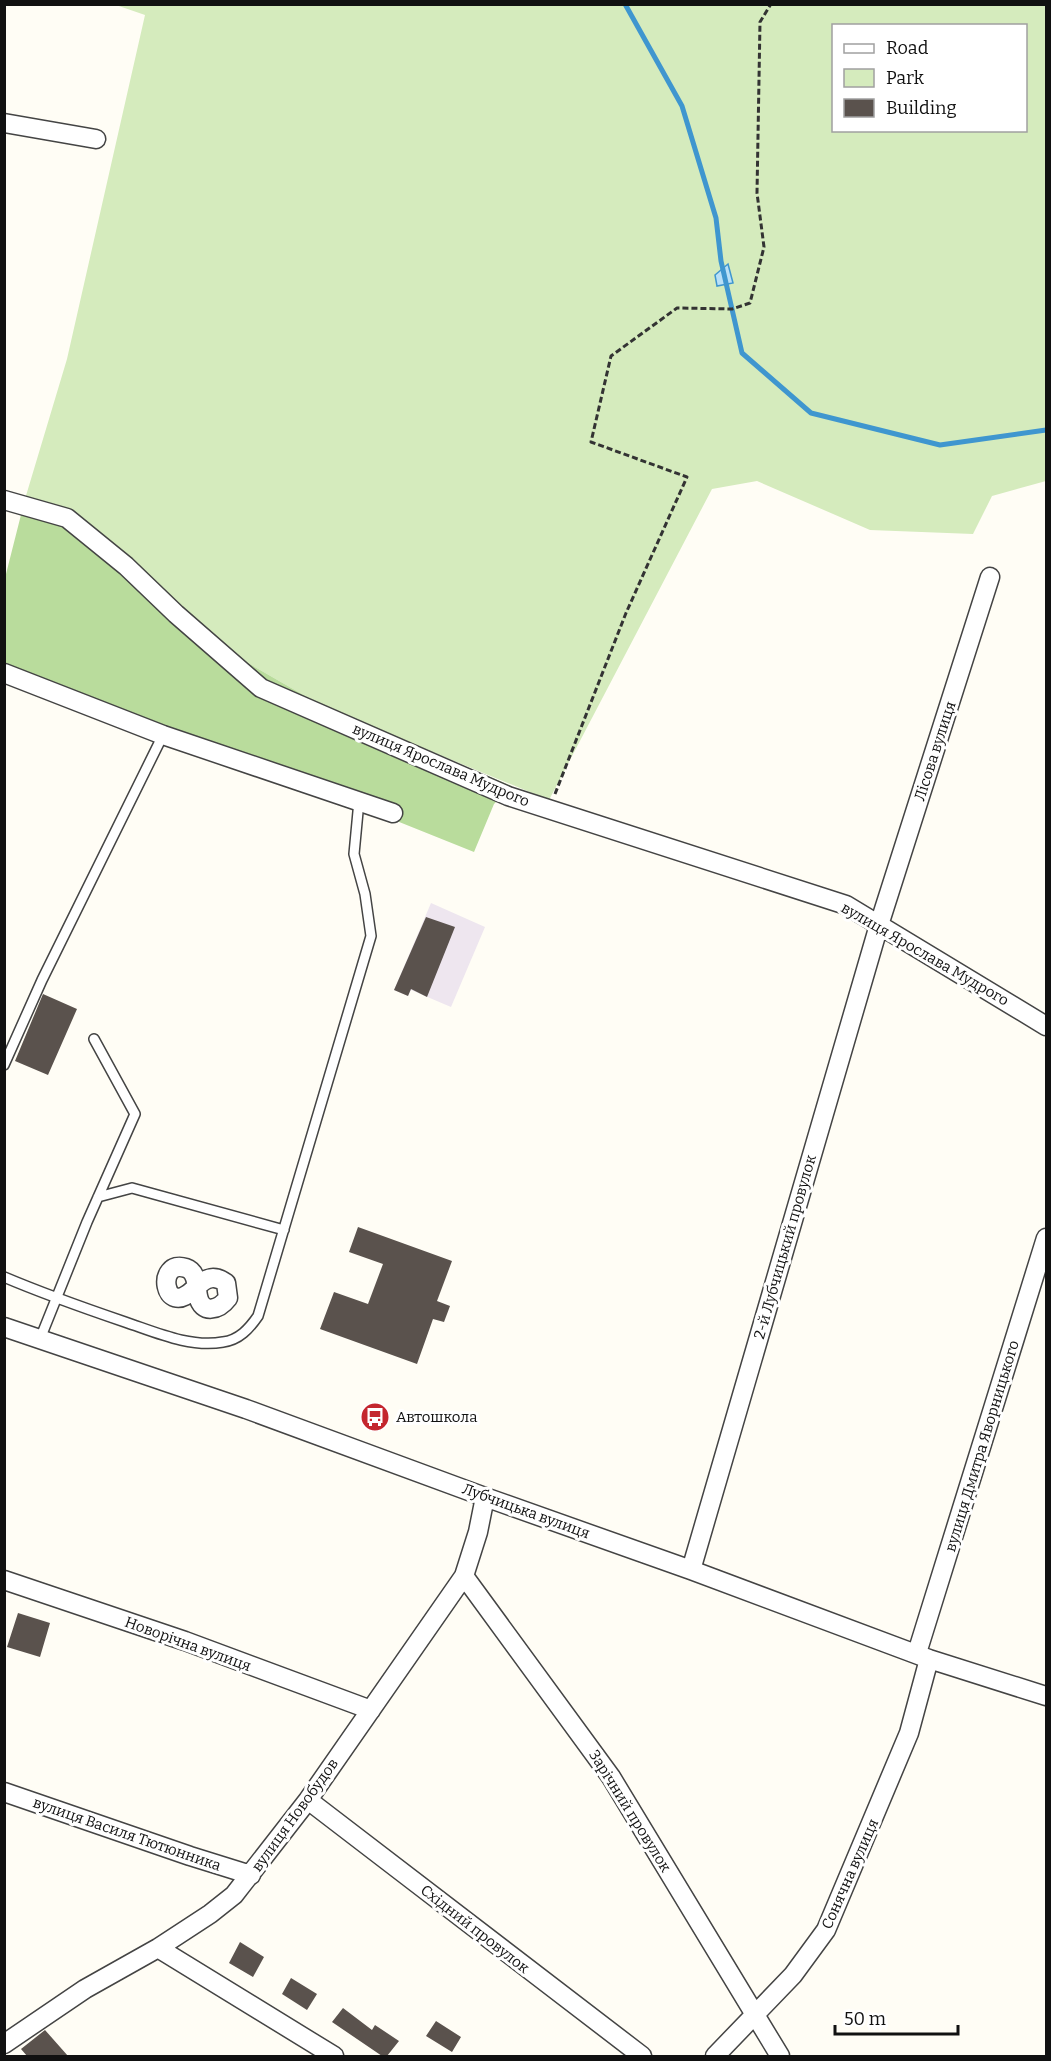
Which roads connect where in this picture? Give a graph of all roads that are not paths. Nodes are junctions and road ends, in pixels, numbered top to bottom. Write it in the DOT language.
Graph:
graph roads {
  1 [pos="4,123"];
  2 [pos="96,139"];
  3 [pos="4,501"];
  4 [pos="990,577"];
  5 [pos="4,673"];
  6 [pos="163,735"];
  7 [pos="359,801"];
  8 [pos="393,813"];
  9 [pos="879,925"];
  10 [pos="1047,1026"];
  11 [pos="94,1038"];
  12 [pos="4,1065"];
  13 [pos="98,1197"];
  14 [pos="284,1230"];
  15 [pos="1047,1238"];
  16 [pos="4,1277"];
  17 [pos="57,1299"];
  18 [pos="4,1327"];
  19 [pos="40,1339"];
  20 [pos="485,1497"];
  21 [pos="691,1569"];
  22 [pos="464,1576"];
  23 [pos="4,1580"];
  24 [pos="923,1656"];
  25 [pos="1047,1696"];
  26 [pos="371,1710"];
  27 [pos="4,1792"];
  28 [pos="308,1800"];
  29 [pos="251,1875"];
  30 [pos="158,1948"];
  31 [pos="754,2016"];
  32 [pos="4,2044"];
  33 [pos="334,2056"];
  34 [pos="642,2056"];
  35 [pos="715,2056"];
  36 [pos="780,2056"];
  1 -- 2 [label="street"];
  3 -- 9 [label="street, вулиця Ярослава Мудрого"];
  4 -- 9 [label="street, Лісова вулиця"];
  5 -- 6 [label="street"];
  6 -- 7 [label="street"];
  6 -- 12 [label="lane"];
  7 -- 8 [label="street"];
  7 -- 14 [label="lane"];
  9 -- 10 [label="street, вулиця Ярослава Мудрого"];
  9 -- 21 [label="street, 2-й Лубчицький провулок"];
  11 -- 13 [label="lane"];
  13 -- 14 [label="lane"];
  13 -- 17 [label="lane"];
  14 -- 17 [label="lane"];
  15 -- 24 [label="street, вулиця Дмитра Яворницького"];
  16 -- 17 [label="lane"];
  17 -- 19 [label="lane"];
  18 -- 19 [label="street, Лубчицька вулиця"];
  19 -- 20 [label="street, Лубчицька вулиця"];
  20 -- 21 [label="street, Лубчицька вулиця"];
  20 -- 22 [label="street, вулиця Новобудов"];
  21 -- 24 [label="street, Лубчицька вулиця"];
  22 -- 26 [label="street, вулиця Новобудов"];
  22 -- 31 [label="street, Зарічний провулок"];
  23 -- 26 [label="street, Новорічна вулиця"];
  24 -- 25 [label="street, Лубчицька вулиця"];
  24 -- 31 [label="street, Сонячна вулиця"];
  26 -- 28 [label="street, вулиця Новобудов"];
  27 -- 29 [label="street, вулиця Василя Тютюнника"];
  28 -- 29 [label="street, вулиця Новобудов"];
  28 -- 34 [label="street, Східний провулок"];
  29 -- 30 [label="street, вулиця Новобудов"];
  30 -- 32 [label="street, вулиця Новобудов"];
  30 -- 33 [label="street"];
  31 -- 35 [label="street, Сонячна вулиця"];
  31 -- 36 [label="street, Зарічний провулок"];
}
